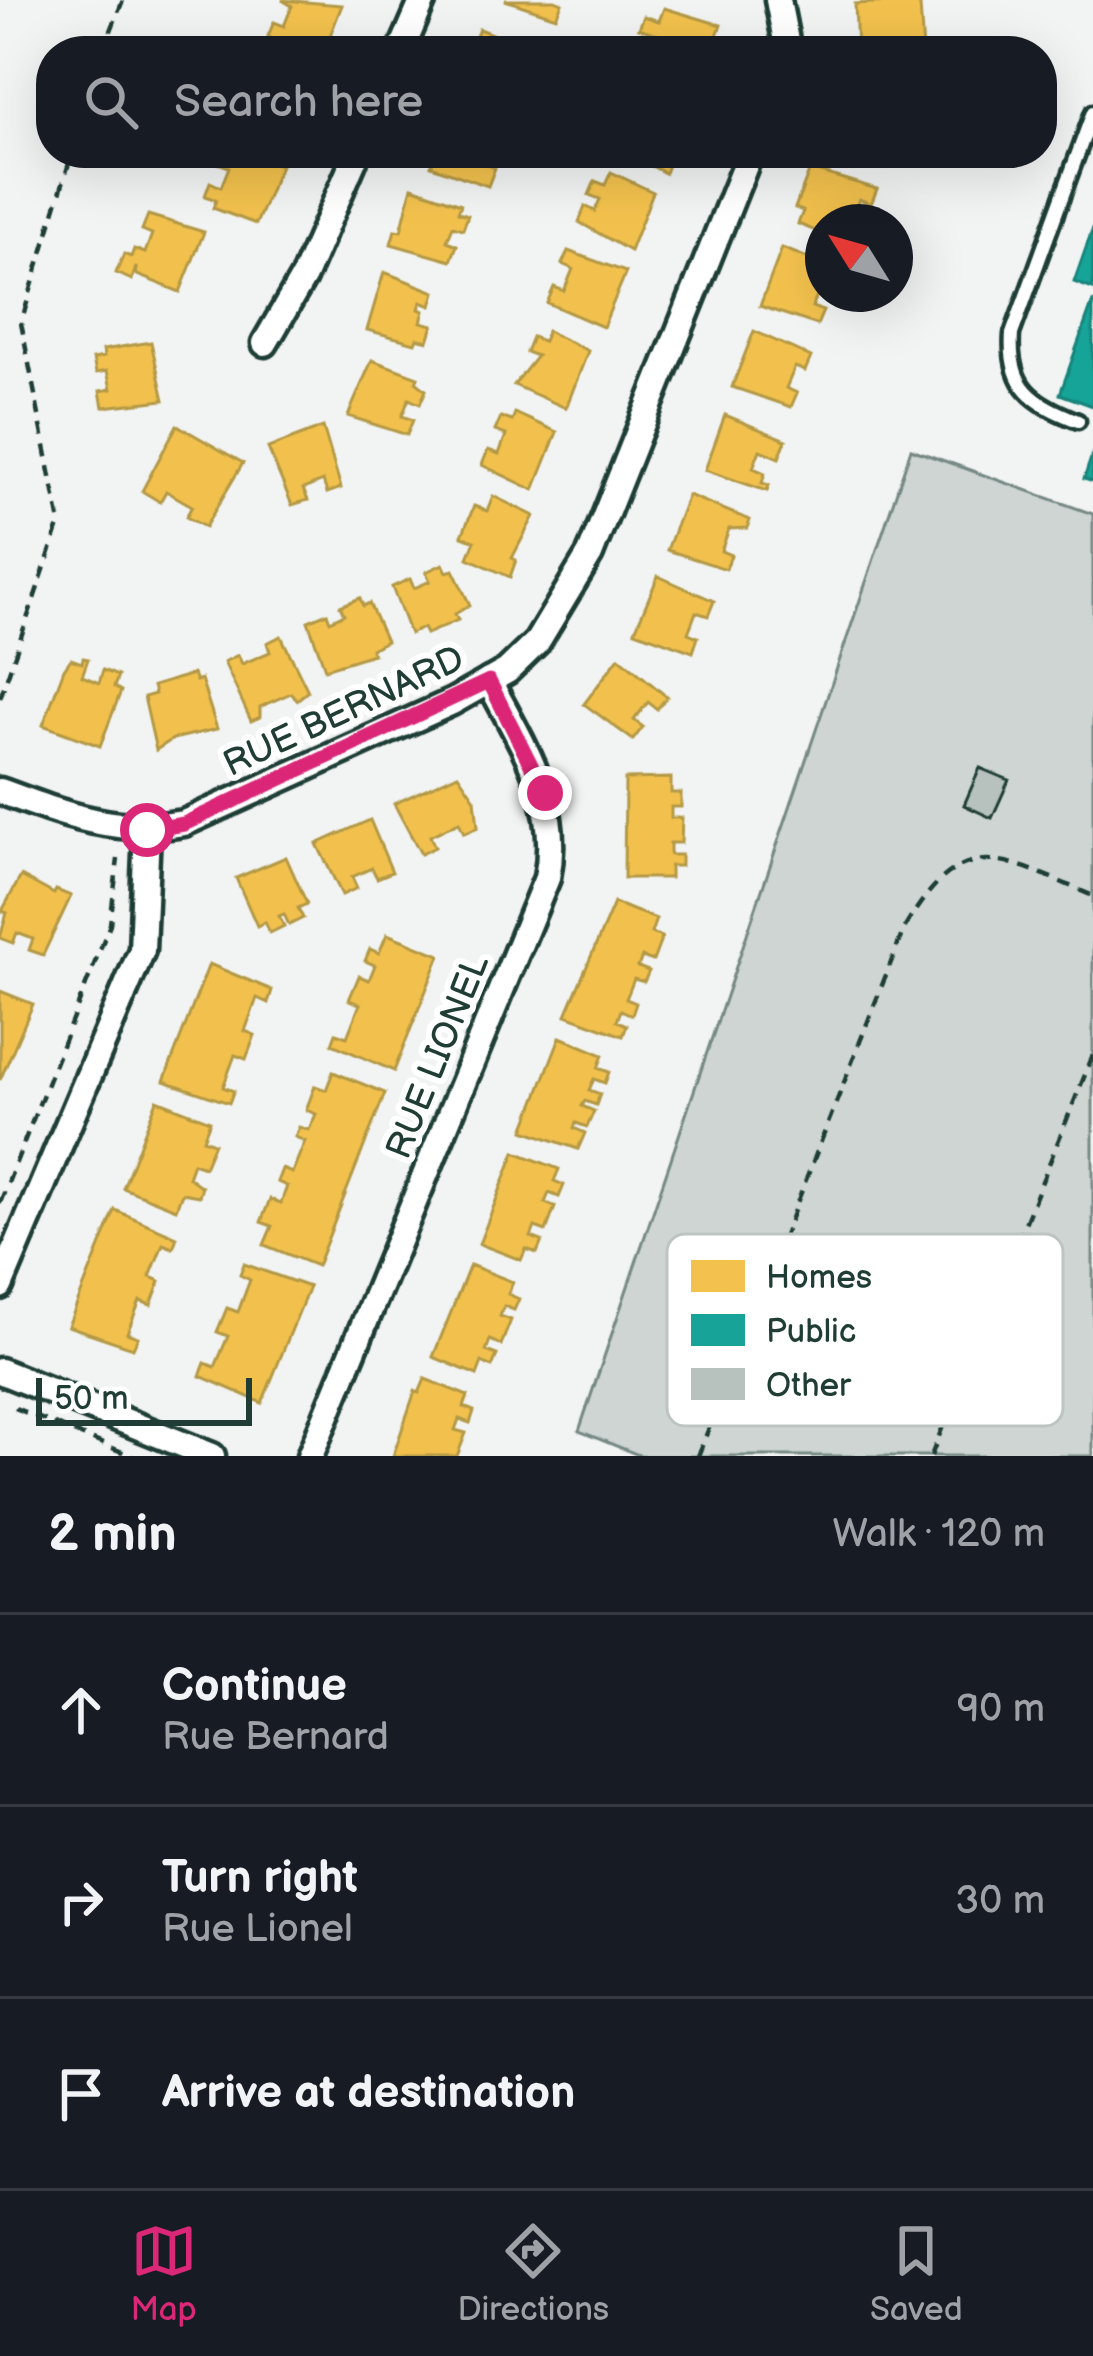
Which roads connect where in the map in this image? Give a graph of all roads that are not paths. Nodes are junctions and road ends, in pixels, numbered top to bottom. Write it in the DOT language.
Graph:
graph roads {
  1 [pos="423,0"];
  2 [pos="778,0"];
  3 [pos="407,36"];
  4 [pos="785,36"];
  5 [pos="1093,112"];
  6 [pos="351,168"];
  7 [pos="744,168"];
  8 [pos="265,343"];
  9 [pos="1078,421"];
  10 [pos="489,681"];
  11 [pos="0,791"];
  12 [pos="147,830"];
  13 [pos="0,1286"];
  14 [pos="0,1372"];
  15 [pos="212,1456"];
  16 [pos="310,1456"];
  1 -- 3 [label="street"];
  2 -- 4 [label="street"];
  5 -- 9 [label="lane"];
  6 -- 8 [label="street"];
  7 -- 10 [label="street, RUE BERNARD"];
  10 -- 12 [label="street, RUE BERNARD"];
  10 -- 16 [label="street, RUE LIONEL"];
  11 -- 12 [label="street, RUE BERNARD"];
  12 -- 13 [label="street"];
  14 -- 15 [label="street"];
}
